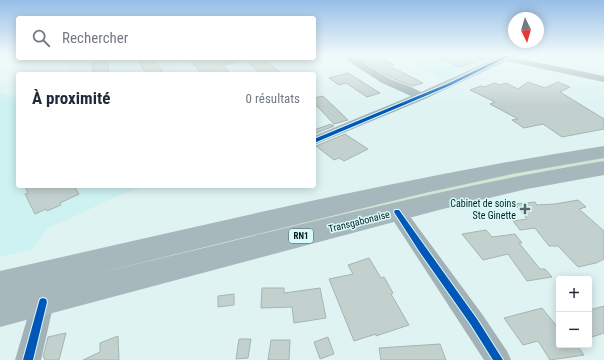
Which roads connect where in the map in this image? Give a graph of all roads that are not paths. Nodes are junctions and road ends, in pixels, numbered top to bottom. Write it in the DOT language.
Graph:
graph roads {
  1 [pos="371,72"];
  2 [pos="473,72"];
  3 [pos="573,72"];
  4 [pos="604,79"];
  5 [pos="421,97"];
  6 [pos="316,140"];
  7 [pos="604,152"];
  8 [pos="604,168"];
  9 [pos="397,212"];
  10 [pos="0,284"];
  11 [pos="43,302"];
  12 [pos="0,312"];
  13 [pos="28,360"];
  14 [pos="498,360"];
  1 -- 5 [label="street"];
  2 -- 5 [label="street"];
  3 -- 4 [label="street"];
  5 -- 6 [label="street"];
  7 -- 10 [label="highway, Transgabonaise / RN1"];
  8 -- 9 [label="highway, Transgabonaise / RN1"];
  9 -- 11 [label="highway, Transgabonaise / RN1"];
  9 -- 14 [label="street"];
  11 -- 12 [label="highway, Transgabonaise / RN1"];
  11 -- 13 [label="street"];
}
